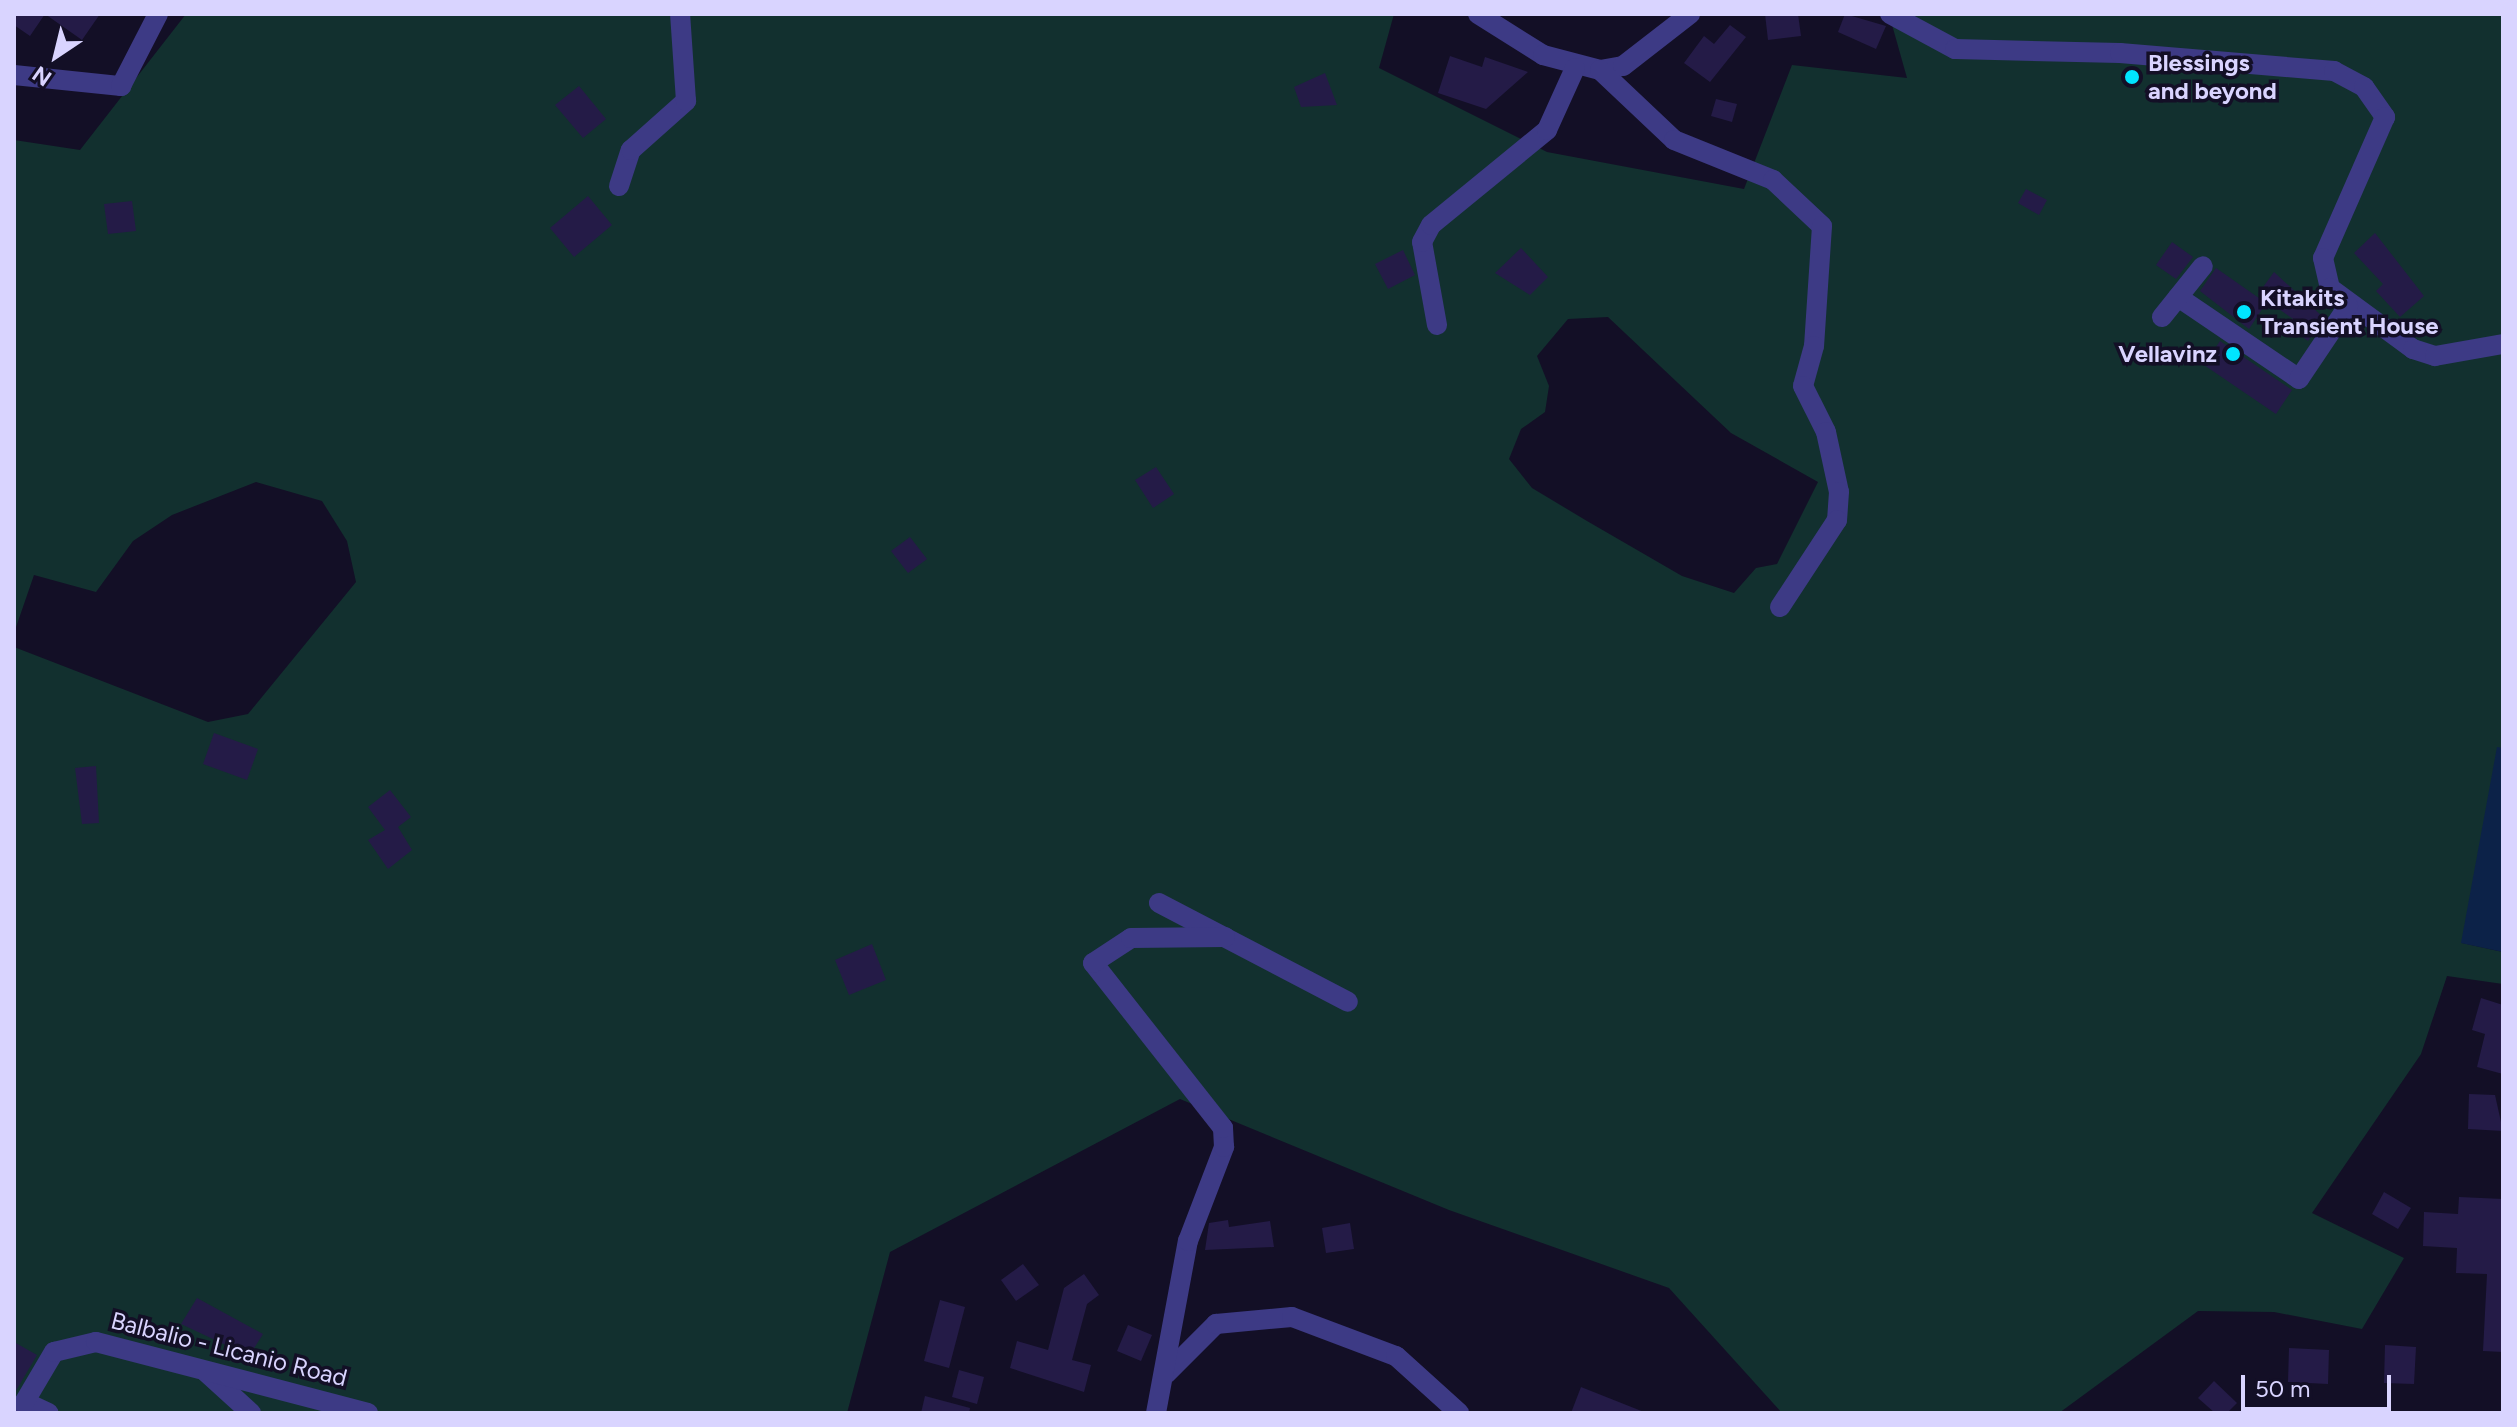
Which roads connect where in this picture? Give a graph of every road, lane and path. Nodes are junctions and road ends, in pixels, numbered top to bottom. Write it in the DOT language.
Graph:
graph roads {
  1 [pos="158,14"];
  2 [pos="680,14"];
  3 [pos="1478,14"];
  4 [pos="1690,14"];
  5 [pos="1890,14"];
  6 [pos="1575,68"];
  7 [pos="1600,70"];
  8 [pos="14,75"];
  9 [pos="619,186"];
  10 [pos="2203,266"];
  11 [pos="2178,297"];
  12 [pos="2348,306"];
  13 [pos="2162,317"];
  14 [pos="1437,325"];
  15 [pos="2503,344"];
  16 [pos="1780,607"];
  17 [pos="1159,903"];
  18 [pos="1225,937"];
  19 [pos="1348,1002"];
  20 [pos="206,1372"];
  21 [pos="1161,1380"];
  22 [pos="21,1407"];
  23 [pos="49,1413"];
  24 [pos="251,1413"];
  25 [pos="368,1413"];
  26 [pos="1156,1413"];
  27 [pos="1459,1413"];
  1 -- 8 [label="street"];
  2 -- 9 [label="street"];
  3 -- 6 [label="street"];
  4 -- 7 [label="street"];
  5 -- 12 [label="street"];
  6 -- 7 [label="street"];
  6 -- 14 [label="street"];
  7 -- 16 [label="street"];
  10 -- 11 [label="street"];
  11 -- 12 [label="street"];
  11 -- 13 [label="street"];
  12 -- 15 [label="street"];
  17 -- 18 [label="street"];
  18 -- 19 [label="street"];
  18 -- 21 [label="street"];
  20 -- 22 [label="street, Balbalio - Licanio Road"];
  20 -- 24 [label="street"];
  20 -- 25 [label="street, Balbalio - Licanio Road"];
  21 -- 26 [label="street"];
  21 -- 27 [label="street"];
  22 -- 23 [label="street"];
}
